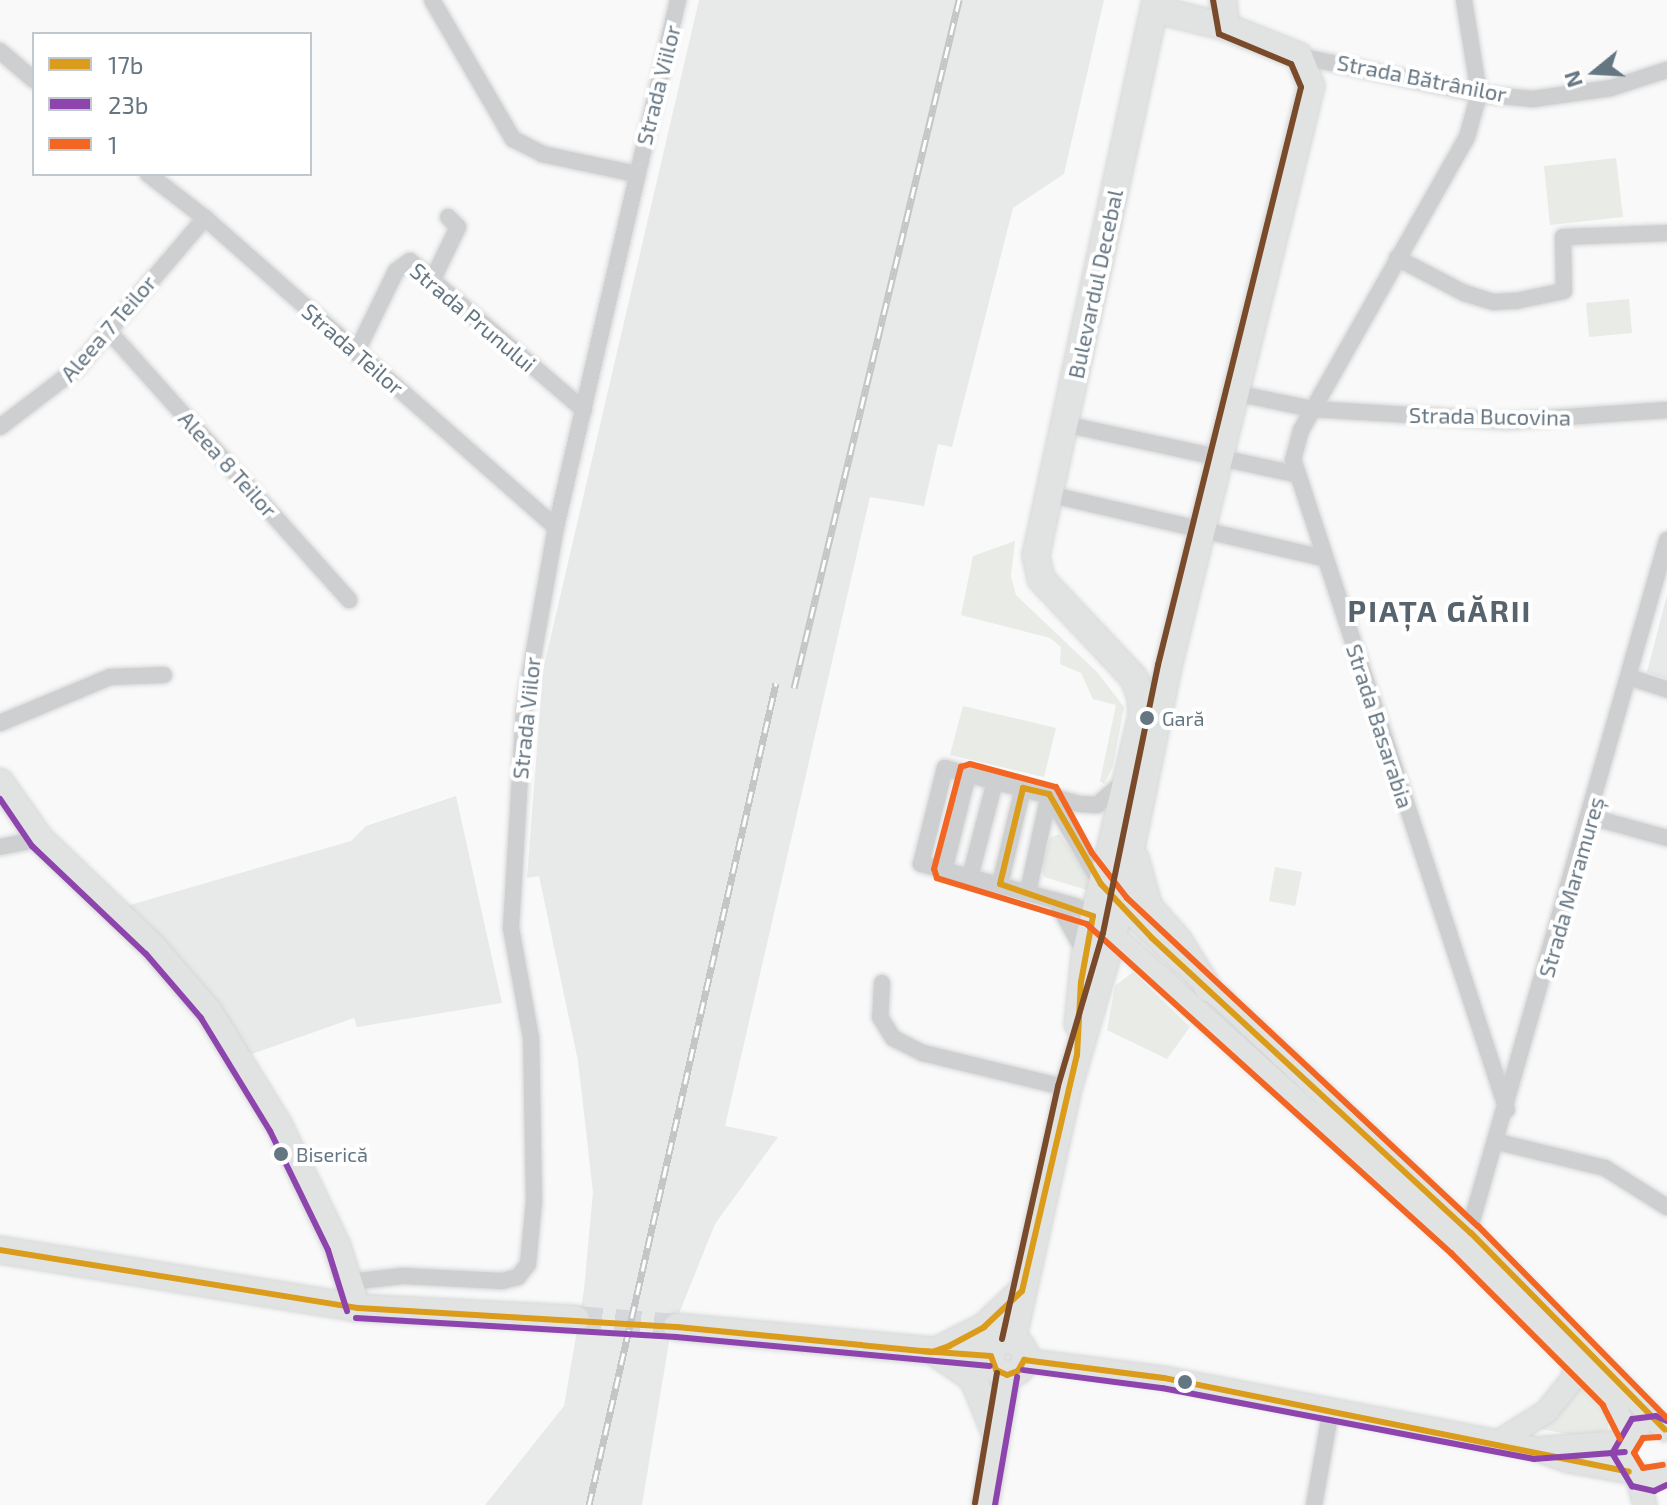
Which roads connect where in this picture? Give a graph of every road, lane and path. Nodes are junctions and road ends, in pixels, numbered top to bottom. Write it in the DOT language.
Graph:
graph roads {
  1 [pos="432,0"];
  2 [pos="678,0"];
  3 [pos="1223,0"];
  4 [pos="1464,0"];
  5 [pos="1155,5"];
  6 [pos="1226,27"];
  7 [pos="0,51"];
  8 [pos="1299,56"];
  9 [pos="1667,70"];
  10 [pos="32,78"];
  11 [pos="1479,94"];
  12 [pos="636,174"];
  13 [pos="151,176"];
  14 [pos="448,217"];
  15 [pos="205,218"];
  16 [pos="1667,233"];
  17 [pos="1397,258"];
  18 [pos="432,281"];
  19 [pos="106,328"];
  20 [pos="356,353"];
  21 [pos="1235,393"];
  22 [pos="1312,409"];
  23 [pos="584,410"];
  24 [pos="1667,410"];
  25 [pos="1064,424"];
  26 [pos="0,427"];
  27 [pos="1219,459"];
  28 [pos="1296,474"];
  29 [pos="1048,494"];
  30 [pos="556,527"];
  31 [pos="1202,530"];
  32 [pos="1667,540"];
  33 [pos="1324,558"];
  34 [pos="349,600"];
  35 [pos="1168,667"];
  36 [pos="164,675"];
  37 [pos="1629,677"];
  38 [pos="1134,678"];
  39 [pos="1667,689"];
  40 [pos="0,723"];
  41 [pos="968,774"];
  42 [pos="1127,777"];
  43 [pos="995,781"];
  44 [pos="0,782"];
  45 [pos="1023,788"];
  46 [pos="1049,794"];
  47 [pos="1591,817"];
  48 [pos="1133,838"];
  49 [pos="1667,838"];
  50 [pos="40,839"];
  51 [pos="0,847"];
  52 [pos="944,871"];
  53 [pos="970,877"];
  54 [pos="1000,884"];
  55 [pos="1101,884"];
  56 [pos="1028,892"];
  57 [pos="1056,901"];
  58 [pos="1120,905"];
  59 [pos="1093,916"];
  60 [pos="1113,935"];
  61 [pos="1085,955"];
  62 [pos="882,983"];
  63 [pos="1208,988"];
  64 [pos="1077,1055"];
  65 [pos="1068,1088"];
  66 [pos="1507,1110"];
  67 [pos="1498,1142"];
  68 [pos="1667,1207"];
  69 [pos="1465,1240"];
  70 [pos="0,1250"];
  71 [pos="349,1282"];
  72 [pos="1022,1291"];
  73 [pos="357,1308"];
  74 [pos="576,1319"];
  75 [pos="677,1327"];
  76 [pos="932,1352"];
  77 [pos="1009,1358"];
  78 [pos="1577,1364"];
  79 [pos="1331,1410"];
  80 [pos="1666,1431"];
  81 [pos="996,1437"];
  82 [pos="1626,1438"];
  83 [pos="1498,1442"];
  84 [pos="1535,1449"];
  85 [pos="1651,1478"];
  86 [pos="985,1505"];
  87 [pos="1314,1505"];
  88 [pos="1645,1505"];
  1 -- 12 [label="street"];
  2 -- 12 [label="street, Strada Viilor"];
  3 -- 6 [label="main road"];
  4 -- 11 [label="street, Strada Basarabia"];
  5 -- 6 [label="main road, Strada Bătrânilor"];
  5 -- 25 [label="main road, Bulevardul Decebal"];
  6 -- 8 [label="main road, Strada Bătrânilor"];
  7 -- 10 [label="street"];
  8 -- 11 [label="street, Strada Bătrânilor"];
  8 -- 21 [label="main road"];
  9 -- 11 [label="street, Strada Bătrânilor"];
  11 -- 17 [label="street, Strada Basarabia"];
  12 -- 23 [label="street, Strada Viilor"];
  13 -- 15 [label="street, Strada Teilor"];
  14 -- 18 [label="street"];
  15 -- 19 [label="street, Aleea 7 Teilor"];
  15 -- 20 [label="street, Strada Teilor"];
  16 -- 17 [label="street"];
  17 -- 22 [label="street, Strada Basarabia"];
  18 -- 20 [label="street, Strada Prunului"];
  18 -- 23 [label="street, Strada Prunului"];
  19 -- 26 [label="street, Aleea 7 Teilor"];
  19 -- 34 [label="street, Aleea 8 Teilor"];
  20 -- 30 [label="street, Strada Teilor"];
  21 -- 22 [label="street, Strada Bucovina"];
  21 -- 27 [label="main road"];
  22 -- 24 [label="street, Strada Bucovina"];
  22 -- 28 [label="street, Strada Basarabia"];
  23 -- 30 [label="street, Strada Viilor"];
  25 -- 27 [label="street"];
  25 -- 29 [label="main road, Bulevardul Decebal"];
  27 -- 28 [label="street"];
  27 -- 31 [label="main road"];
  28 -- 33 [label="street, Strada Basarabia"];
  29 -- 31 [label="street"];
  29 -- 38 [label="main road, Bulevardul Decebal"];
  30 -- 71 [label="street, Strada Viilor"];
  31 -- 33 [label="street"];
  31 -- 35 [label="main road"];
  32 -- 37 [label="street, Strada Maramureș"];
  33 -- 66 [label="street, Strada Basarabia"];
  35 -- 38 [label="main road"];
  35 -- 48 [label="main road"];
  36 -- 40 [label="street"];
  37 -- 39 [label="street"];
  37 -- 47 [label="street, Strada Maramureș"];
  38 -- 42 [label="main road"];
  41 -- 43 [label="street"];
  41 -- 52 [label="street"];
  41 -- 52 [label="street"];
  42 -- 46 [label="street"];
  42 -- 55 [label="main road"];
  43 -- 45 [label="street"];
  43 -- 53 [label="street"];
  44 -- 50 [label="main road"];
  45 -- 46 [label="street"];
  45 -- 54 [label="street"];
  46 -- 55 [label="street"];
  46 -- 56 [label="street"];
  47 -- 49 [label="street"];
  47 -- 66 [label="street, Strada Maramureș"];
  48 -- 58 [label="main road"];
  48 -- 63 [label="main road"];
  50 -- 51 [label="street"];
  50 -- 71 [label="main road"];
  52 -- 53 [label="street"];
  53 -- 54 [label="street"];
  54 -- 56 [label="street"];
  55 -- 58 [label="street"];
  55 -- 59 [label="main road"];
  56 -- 57 [label="street"];
  57 -- 59 [label="street"];
  57 -- 61 [label="street"];
  58 -- 60 [label="main road"];
  58 -- 63 [label="street"];
  59 -- 60 [label="street"];
  59 -- 61 [label="main road"];
  60 -- 64 [label="main road"];
  60 -- 69 [label="street"];
  61 -- 64 [label="main road"];
  62 -- 65 [label="street"];
  63 -- 69 [label="street"];
  64 -- 65 [label="main road"];
  65 -- 72 [label="main road"];
  66 -- 67 [label="street, Strada Maramureș"];
  67 -- 68 [label="street"];
  67 -- 69 [label="street, Strada Maramureș"];
  69 -- 78 [label="street"];
  69 -- 80 [label="street"];
  70 -- 73 [label="main road"];
  71 -- 73 [label="main road"];
  72 -- 76 [label="main road"];
  72 -- 77 [label="main road"];
  73 -- 74 [label="main road"];
  75 -- 76 [label="main road"];
  76 -- 77 [label="main road"];
  76 -- 81 [label="main road"];
  77 -- 79 [label="street"];
  77 -- 81 [label="main road"];
  78 -- 82 [label="street"];
  78 -- 83 [label="street"];
  79 -- 83 [label="street"];
  79 -- 87 [label="street"];
  80 -- 82 [label="street"];
  81 -- 86 [label="main road"];
  82 -- 84 [label="street"];
  82 -- 85 [label="street"];
  83 -- 84 [label="street"];
  84 -- 85 [label="street"];
  85 -- 88 [label="street"];
}
